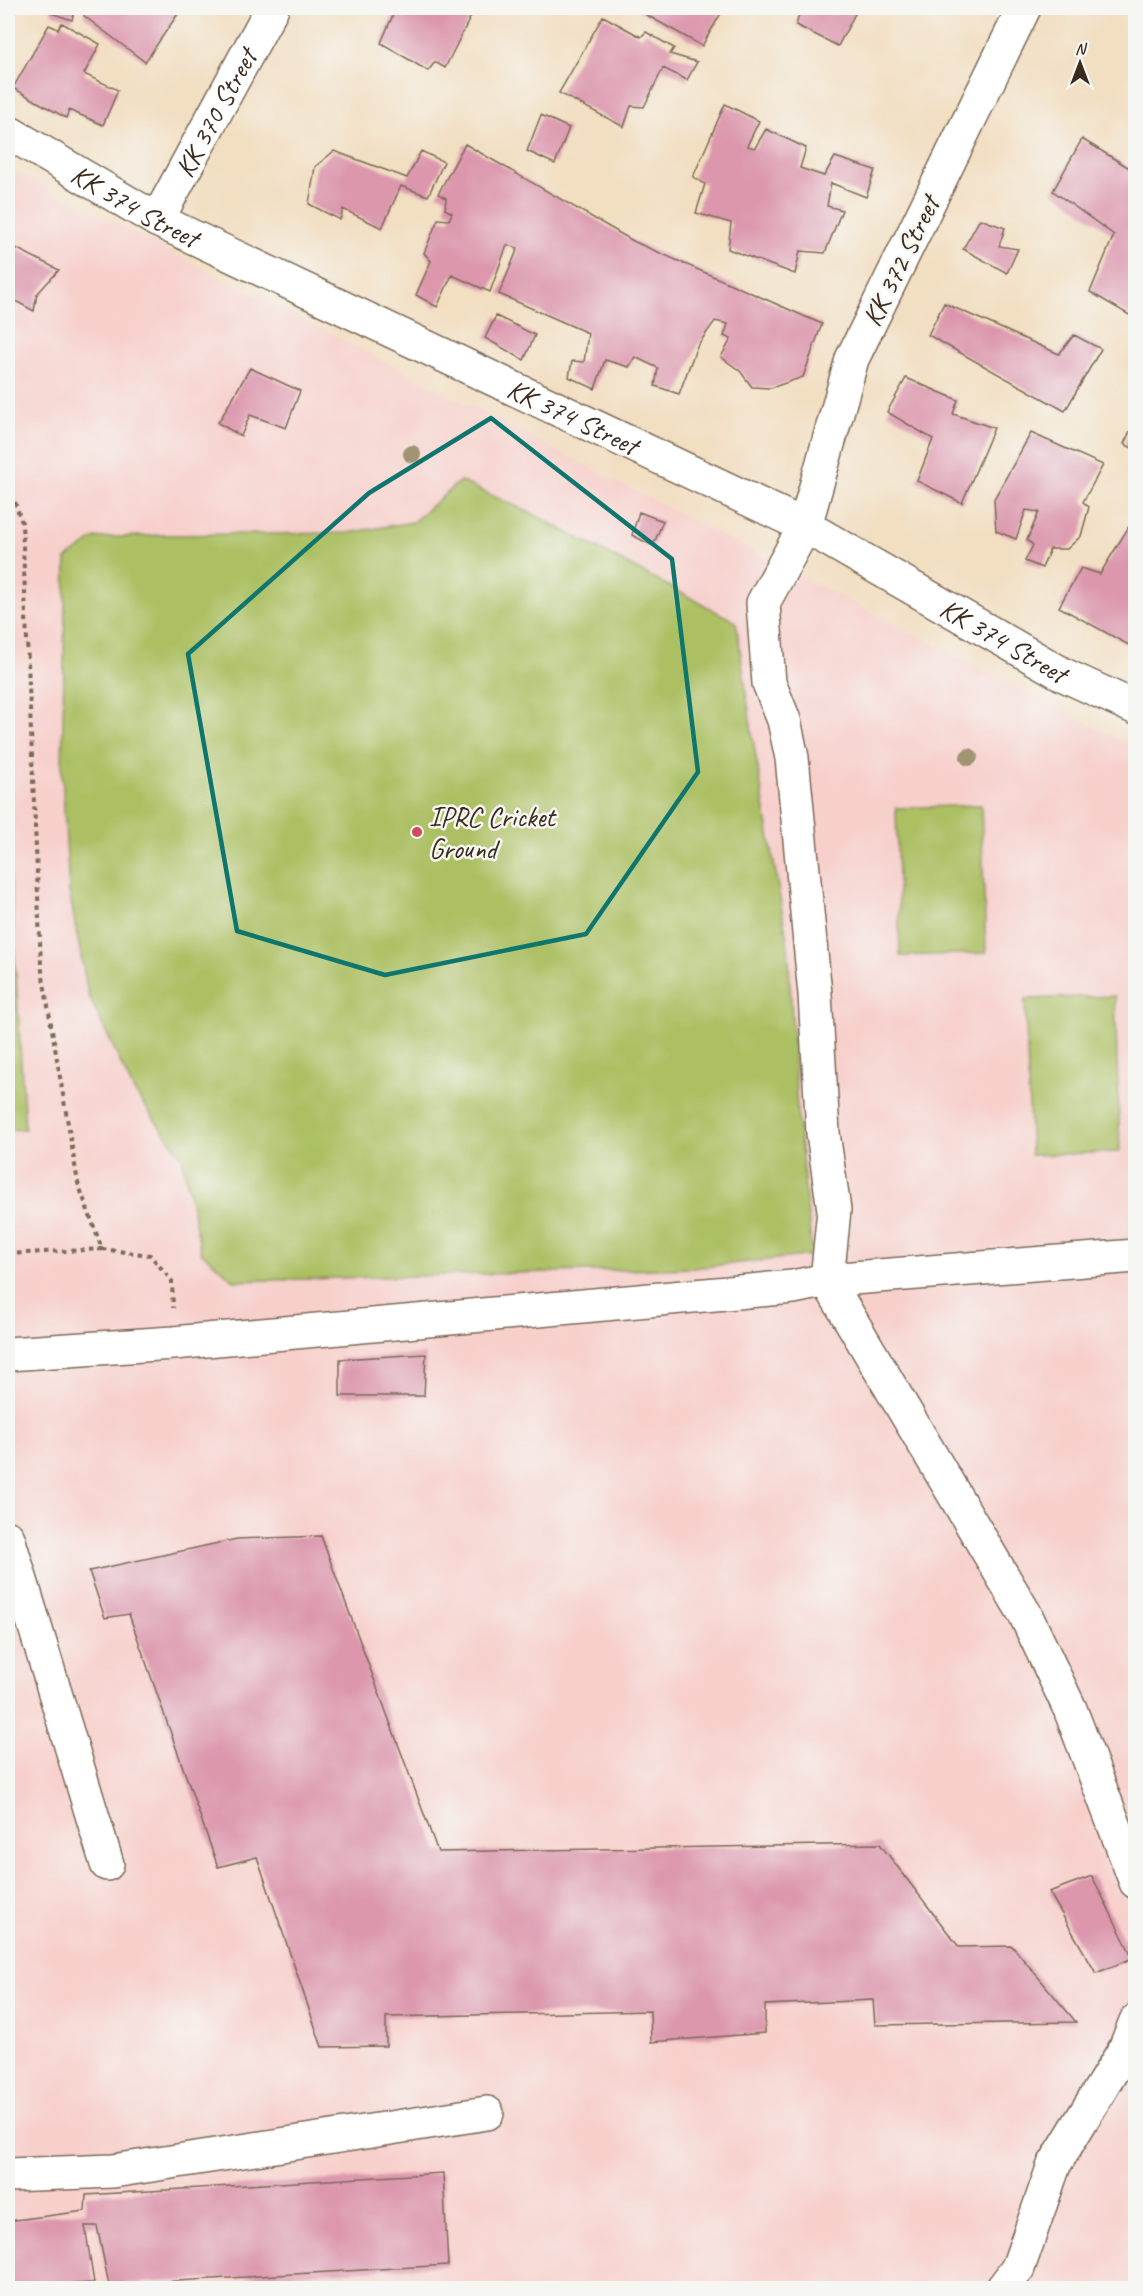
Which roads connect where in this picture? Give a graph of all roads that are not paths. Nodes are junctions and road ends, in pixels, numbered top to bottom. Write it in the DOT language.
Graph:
graph roads {
  1 [pos="272,8"];
  2 [pos="1024,8"];
  3 [pos="8,132"];
  4 [pos="157,220"];
  5 [pos="805,526"];
  6 [pos="1136,708"];
  7 [pos="1136,1256"];
  8 [pos="827,1280"];
  9 [pos="8,1354"];
  10 [pos="8,1538"];
  11 [pos="107,1864"];
  12 [pos="1136,1882"];
  13 [pos="1136,2021"];
  14 [pos="487,2113"];
  15 [pos="8,2175"];
  16 [pos="1003,2289"];
  1 -- 4 [label="street, KK 370 Street"];
  2 -- 5 [label="street, KK 372 Street"];
  3 -- 4 [label="street, KK 374 Street"];
  4 -- 5 [label="street, KK 374 Street"];
  5 -- 6 [label="street, KK 374 Street"];
  5 -- 8 [label="street, KK 372 Street"];
  7 -- 8 [label="street"];
  8 -- 9 [label="street"];
  8 -- 12 [label="street"];
  10 -- 11 [label="street"];
  13 -- 16 [label="street"];
  14 -- 15 [label="street"];
}
